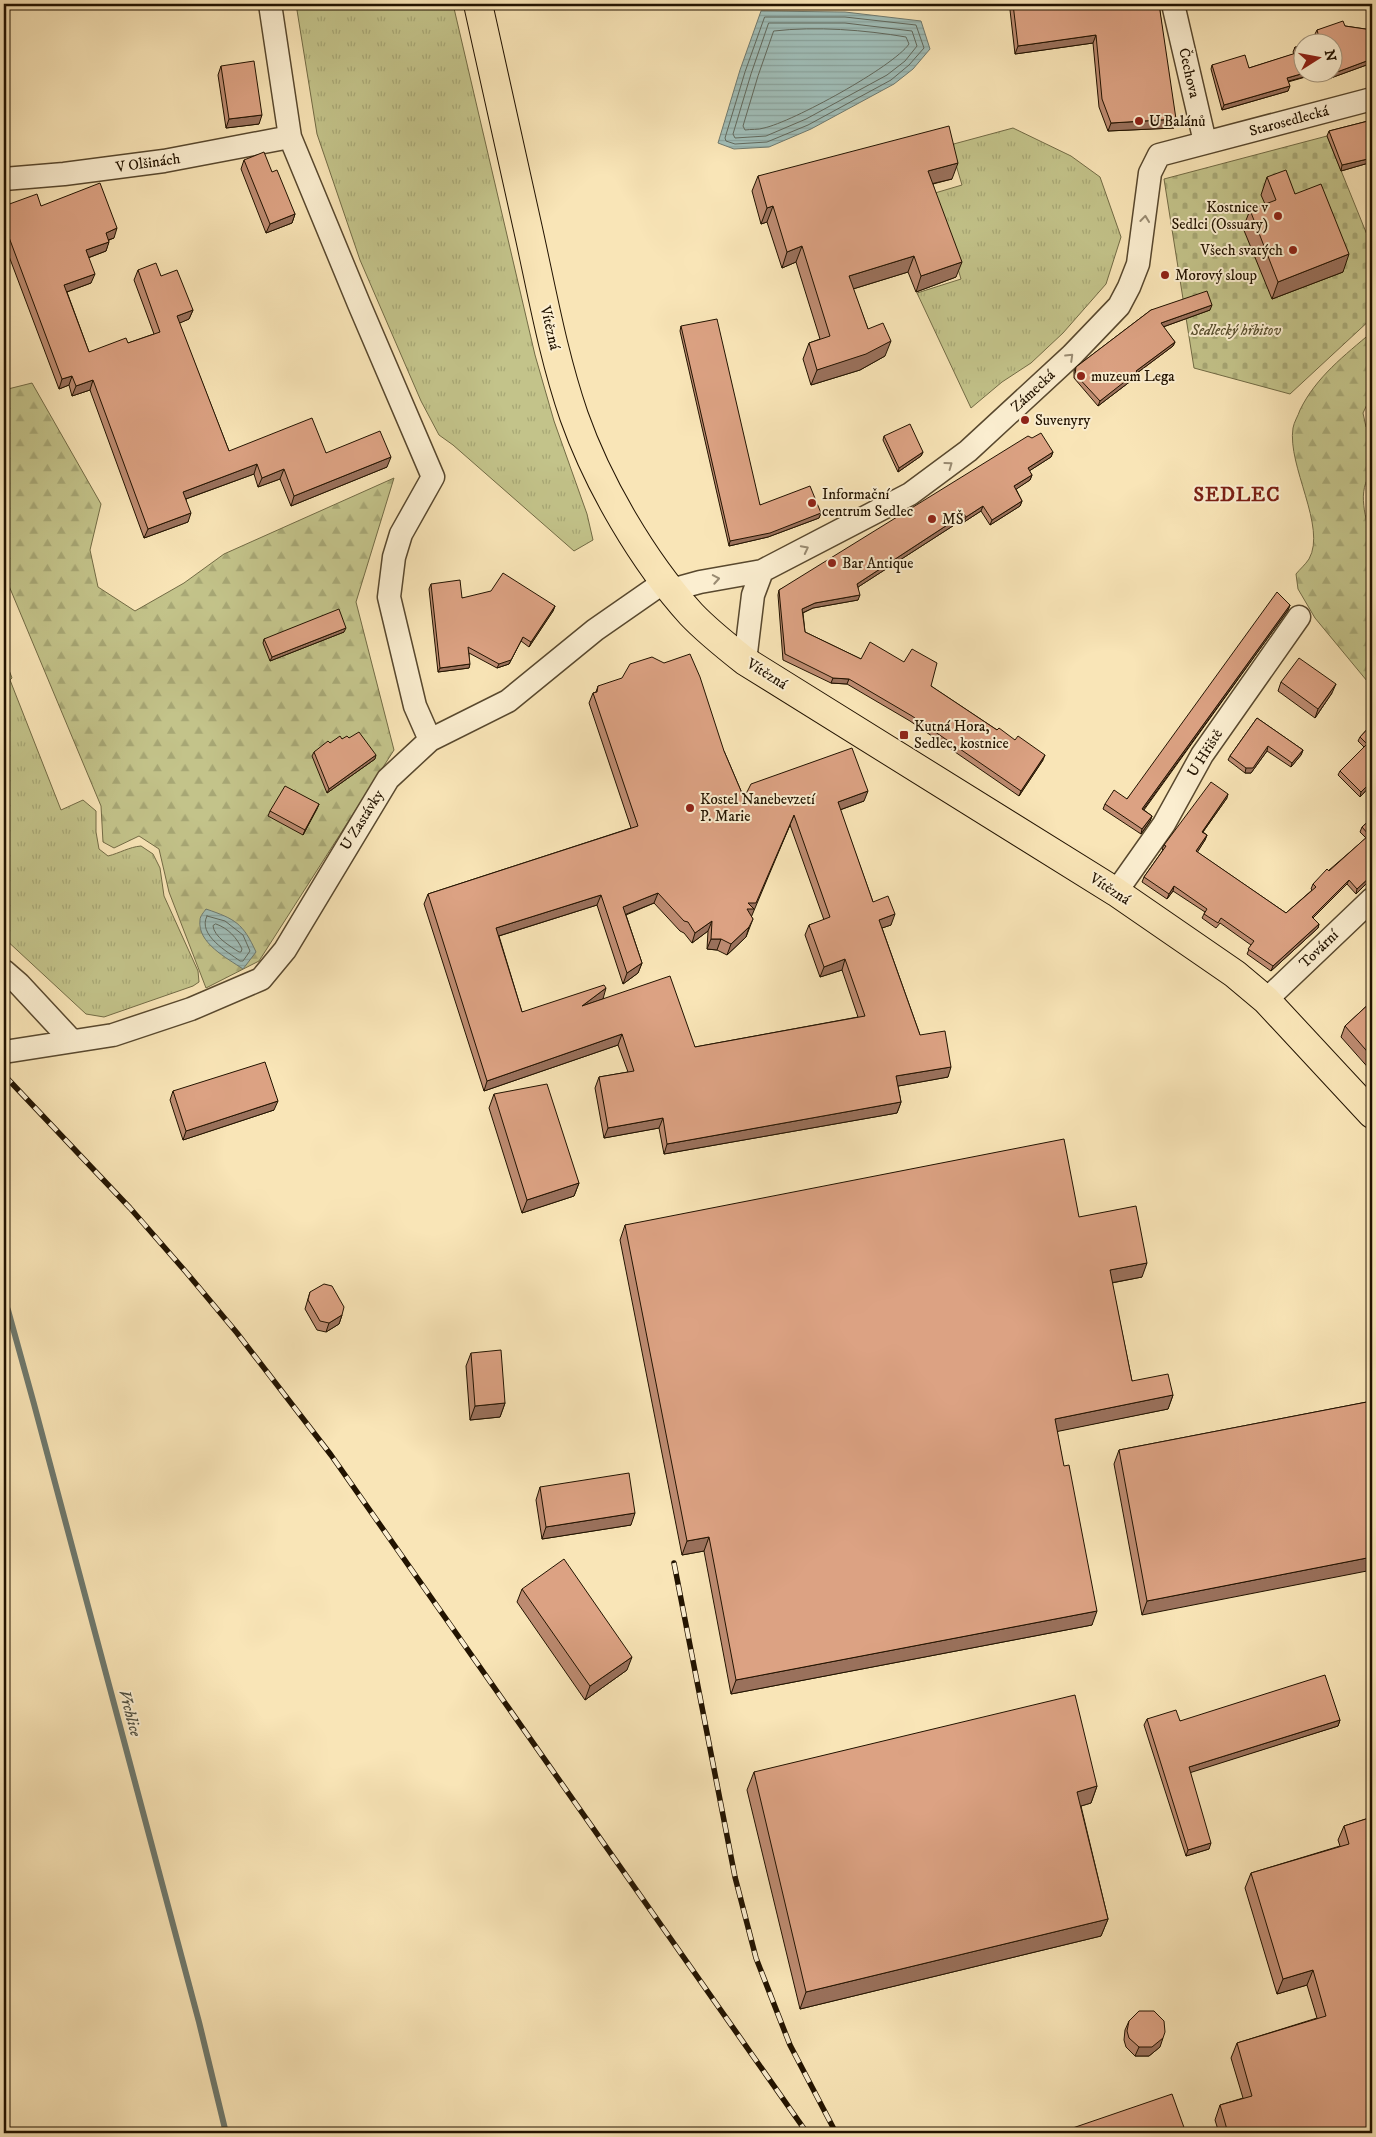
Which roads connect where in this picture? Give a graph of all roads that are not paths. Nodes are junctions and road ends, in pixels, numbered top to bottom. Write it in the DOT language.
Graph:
graph roads {
  1 [pos="270,4"];
  2 [pos="478,4"];
  3 [pos="1173,4"];
  4 [pos="1372,100"];
  5 [pos="290,137"];
  6 [pos="1205,142"];
  7 [pos="4,179"];
  8 [pos="762,571"];
  9 [pos="667,586"];
  10 [pos="1298,617"];
  11 [pos="745,661"];
  12 [pos="430,740"];
  13 [pos="1116,892"];
  14 [pos="1372,899"];
  15 [pos="4,970"];
  16 [pos="1266,1000"];
  17 [pos="72,1041"];
  18 [pos="4,1052"];
  19 [pos="1372,1114"];
  1 -- 5 [label="street"];
  2 -- 9 [label="main road, Vítězná"];
  3 -- 6 [label="street, Čechova"];
  4 -- 6 [label="street, Starosedlecká"];
  5 -- 7 [label="street, V Olšinách"];
  5 -- 12 [label="street"];
  8 -- 6 [label="street, Zámecká, one-way"];
  9 -- 8 [label="street, Zámecká, one-way"];
  8 -- 11 [label="street"];
  9 -- 11 [label="main road, Vítězná"];
  9 -- 12 [label="street, U Zastávky"];
  10 -- 13 [label="street, U Hřiště"];
  11 -- 13 [label="main road, Vítězná"];
  12 -- 17 [label="street, U Zastávky"];
  13 -- 16 [label="main road, Vítězná"];
  14 -- 16 [label="street, Tovární"];
  15 -- 17 [label="street"];
  16 -- 19 [label="main road, Vítězná"];
  17 -- 18 [label="street, U Zastávky"];
}
